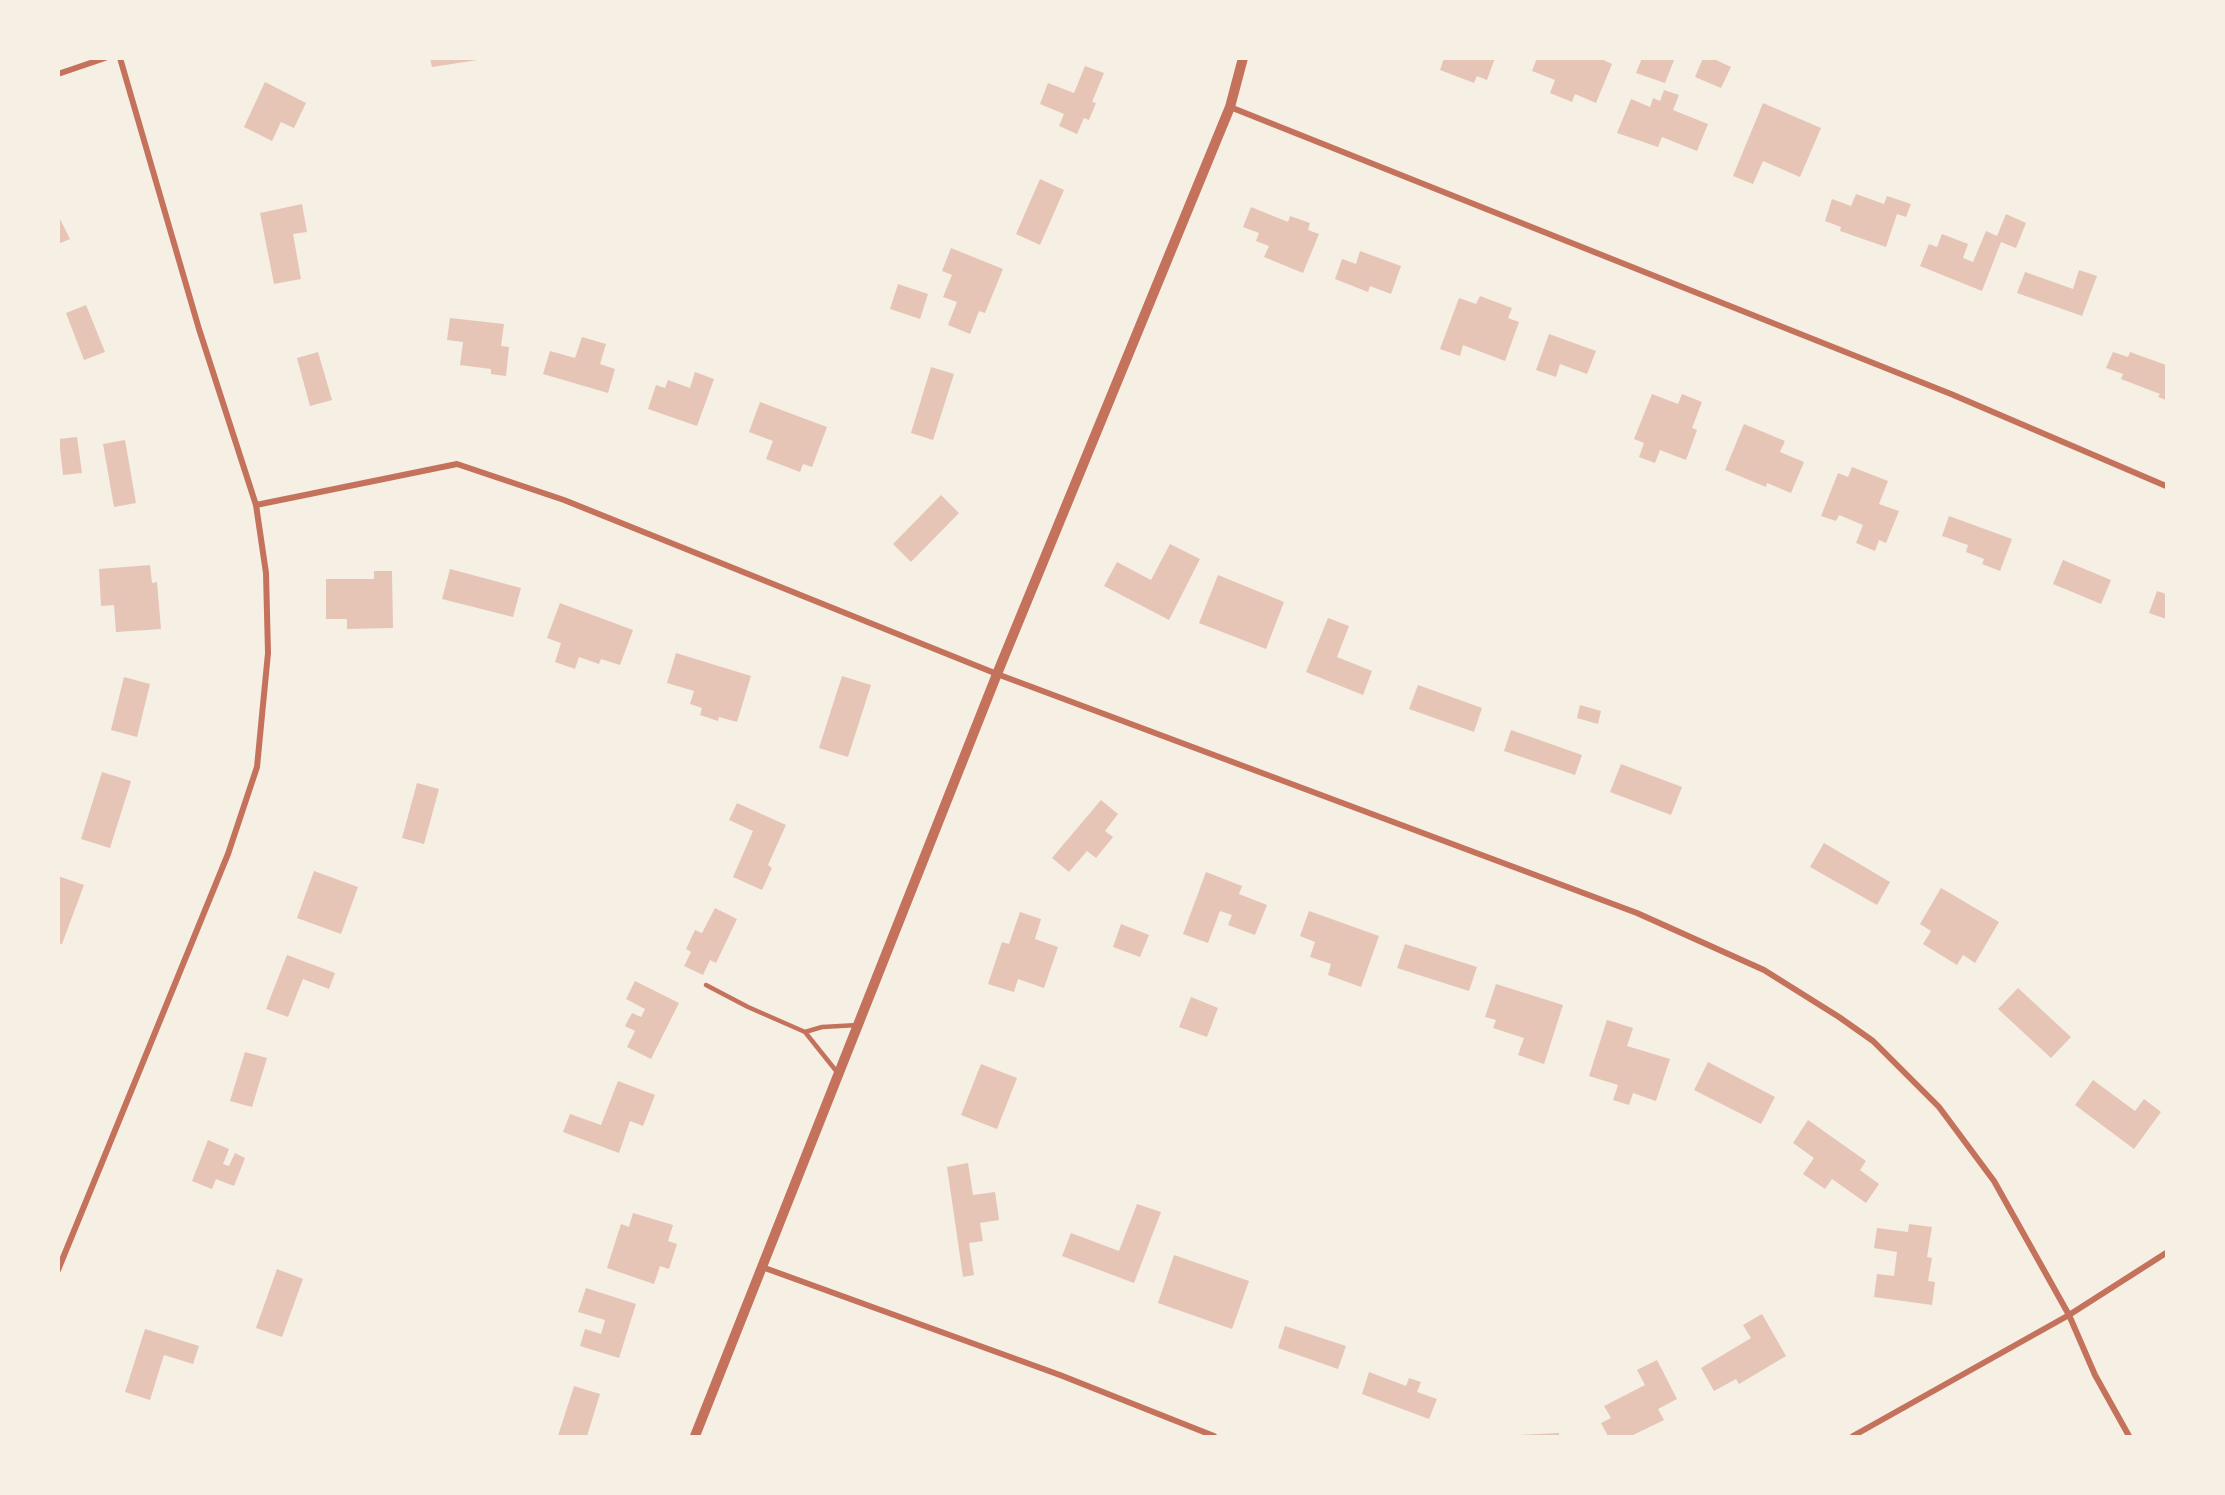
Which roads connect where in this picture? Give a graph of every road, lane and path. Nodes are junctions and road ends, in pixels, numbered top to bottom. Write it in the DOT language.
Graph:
graph roads {
  1 [pos="105,58"];
  2 [pos="120,58"];
  3 [pos="1243,58"];
  4 [pos="58,74"];
  5 [pos="1230,107"];
  6 [pos="2166,486"];
  7 [pos="256,505"];
  8 [pos="997,674"];
  9 [pos="706,985"];
  10 [pos="858,1025"];
  11 [pos="805,1032"];
  12 [pos="839,1074"];
  13 [pos="2166,1253"];
  14 [pos="762,1267"];
  15 [pos="58,1270"];
  16 [pos="2069,1316"];
  17 [pos="695,1437"];
  18 [pos="1214,1437"];
  19 [pos="1852,1437"];
  20 [pos="2128,1437"];
  1 -- 4 [label="street"];
  2 -- 7 [label="street"];
  3 -- 5 [label="street"];
  5 -- 6 [label="street"];
  5 -- 8 [label="street"];
  7 -- 8 [label="street"];
  7 -- 15 [label="street"];
  8 -- 10 [label="street"];
  8 -- 16 [label="street"];
  9 -- 11 [label="lane"];
  10 -- 11 [label="lane"];
  10 -- 12 [label="street"];
  11 -- 12 [label="lane"];
  12 -- 14 [label="street"];
  13 -- 16 [label="street"];
  14 -- 17 [label="street"];
  14 -- 18 [label="street"];
  16 -- 19 [label="street"];
  16 -- 20 [label="street"];
}
